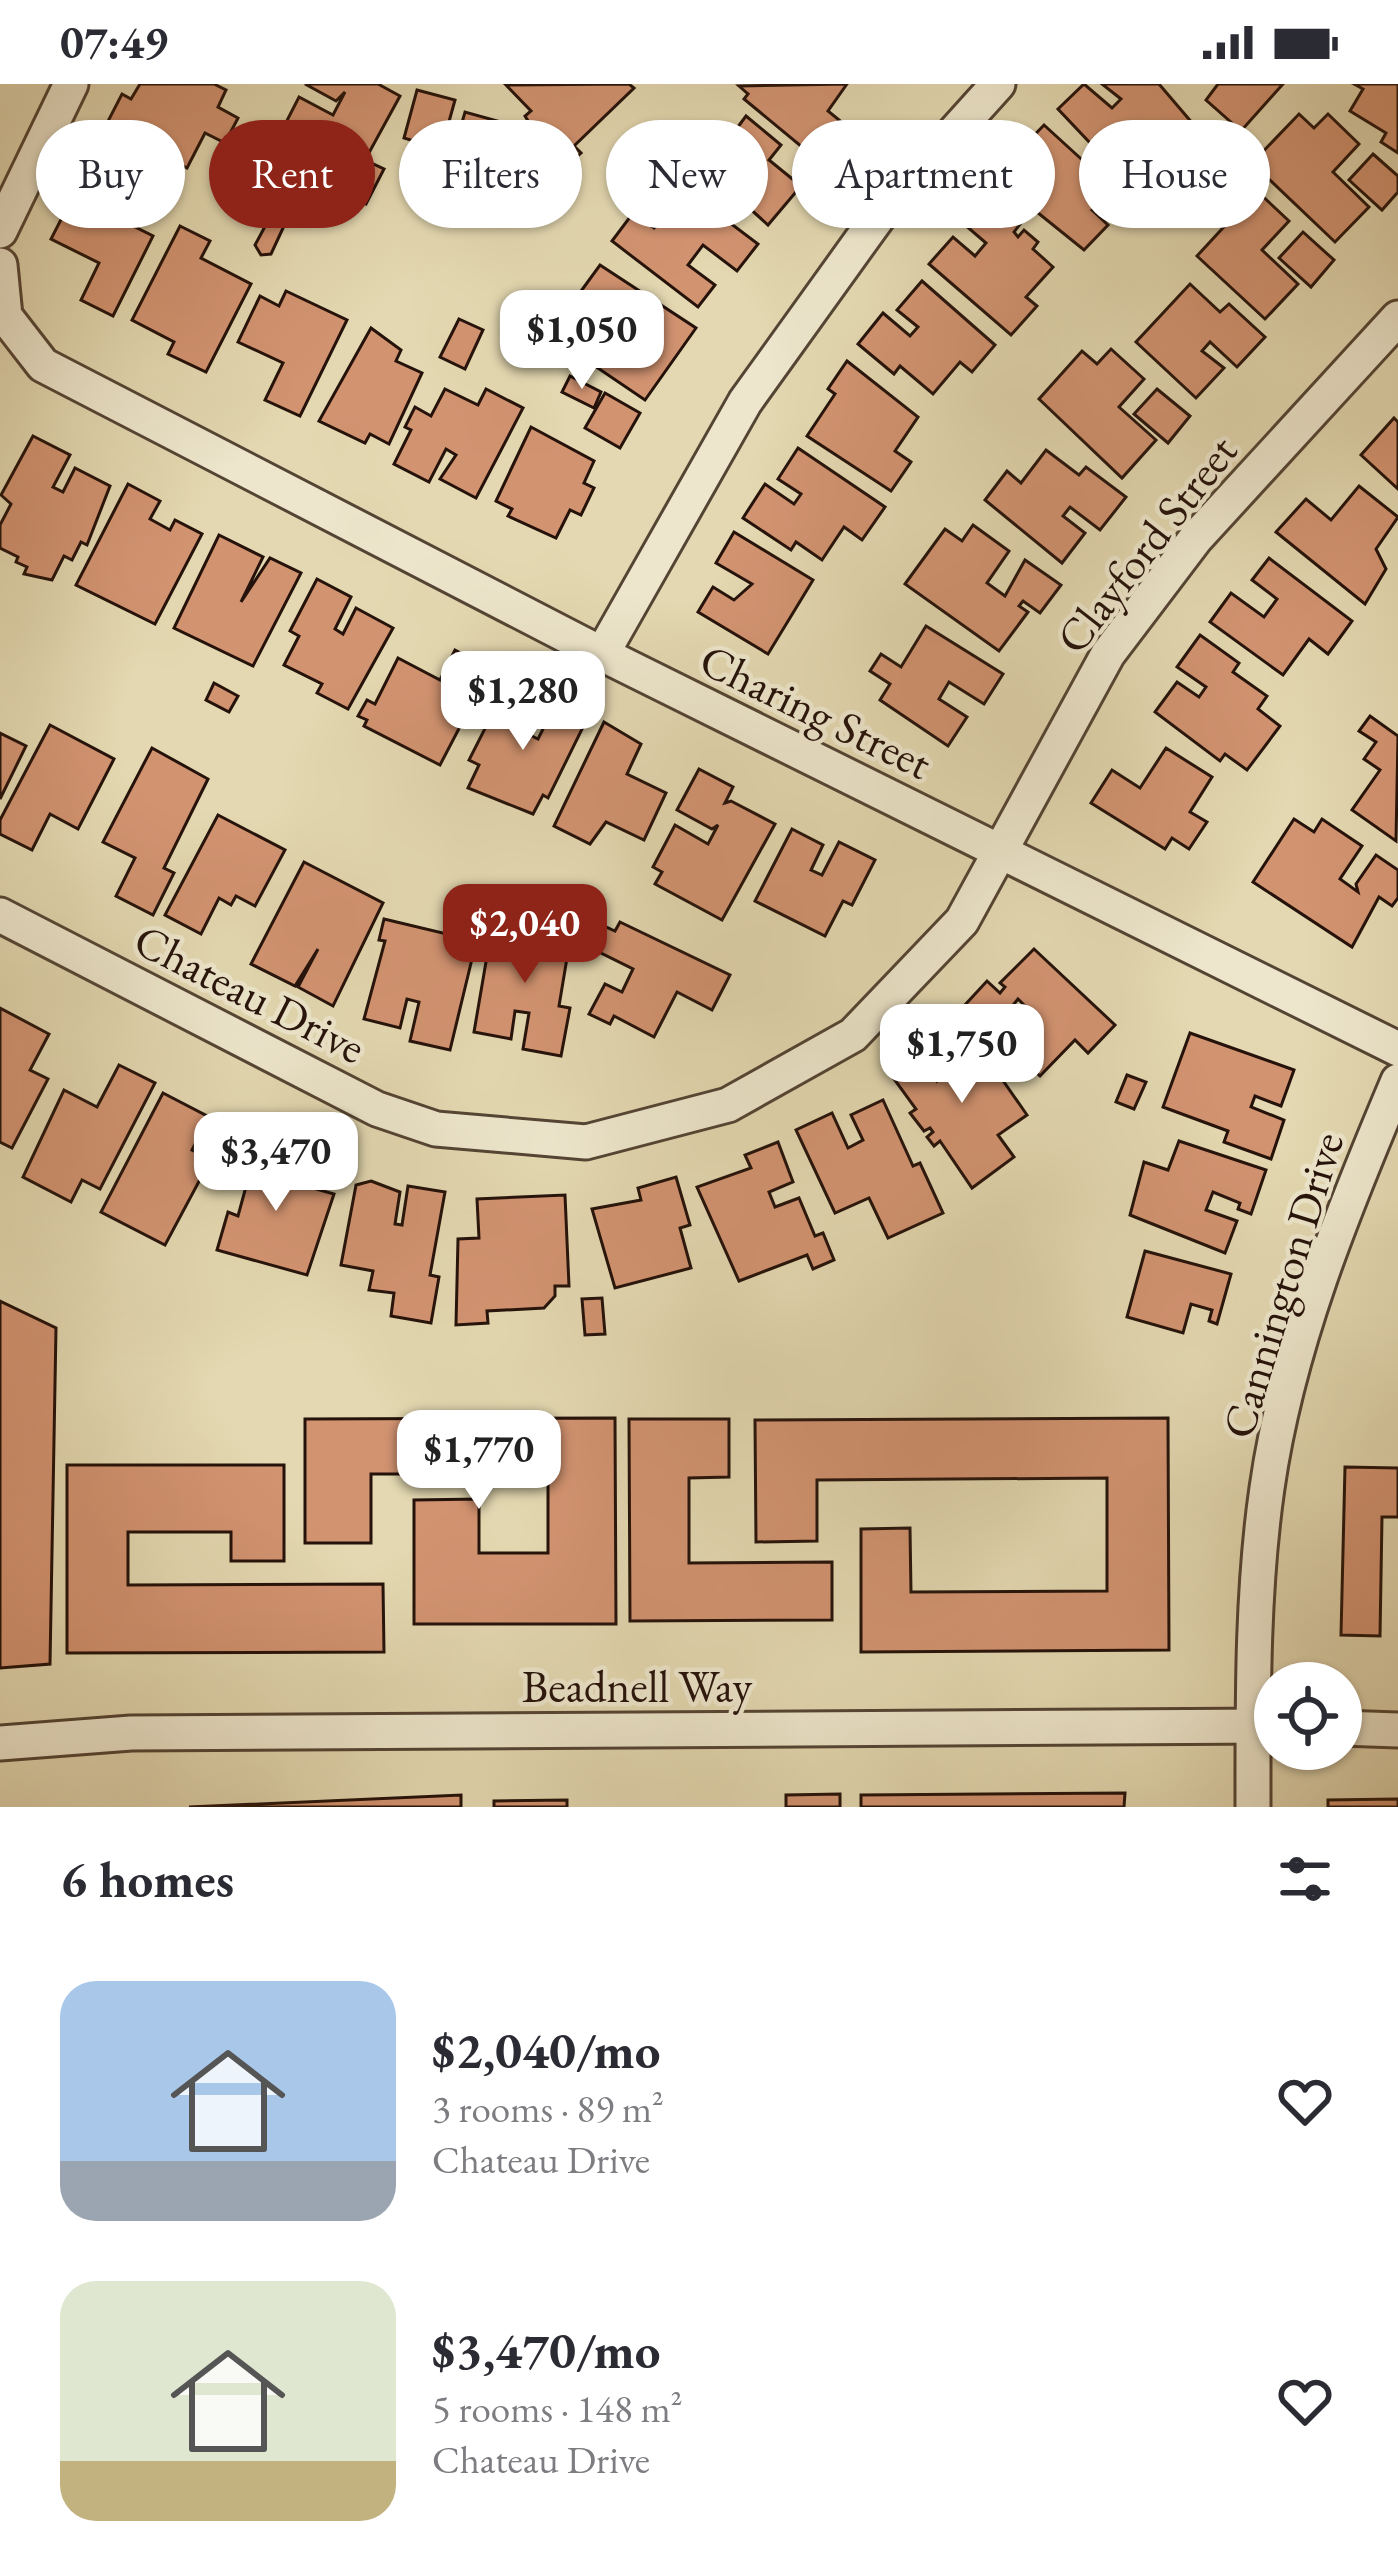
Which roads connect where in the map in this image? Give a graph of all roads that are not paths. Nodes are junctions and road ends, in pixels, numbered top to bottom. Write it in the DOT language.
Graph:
graph roads {
  1 [pos="70,84"];
  2 [pos="998,84"];
  3 [pos="0,231"];
  4 [pos="0,265"];
  5 [pos="1398,318"];
  6 [pos="602,654"];
  7 [pos="999,852"];
  8 [pos="0,915"];
  9 [pos="1398,1048"];
  10 [pos="1398,1081"];
  11 [pos="1265,1662"];
  12 [pos="1254,1726"];
  13 [pos="1362,1729"];
  14 [pos="1398,1730"];
  15 [pos="0,1743"];
  16 [pos="1257,1770"];
  17 [pos="1252,1807"];
  1 -- 3 [label="street"];
  2 -- 6 [label="street"];
  4 -- 6 [label="street, Charing Street"];
  5 -- 7 [label="street, Clayford Street"];
  6 -- 7 [label="street, Charing Street"];
  7 -- 8 [label="street, Chateau Drive"];
  7 -- 9 [label="street, Charing Street"];
  10 -- 11 [label="street, Cannington Drive"];
  12 -- 15 [label="street, Beadnell Way"];
  13 -- 14 [label="street"];
  16 -- 17 [label="street, Cannington Drive"];
}
